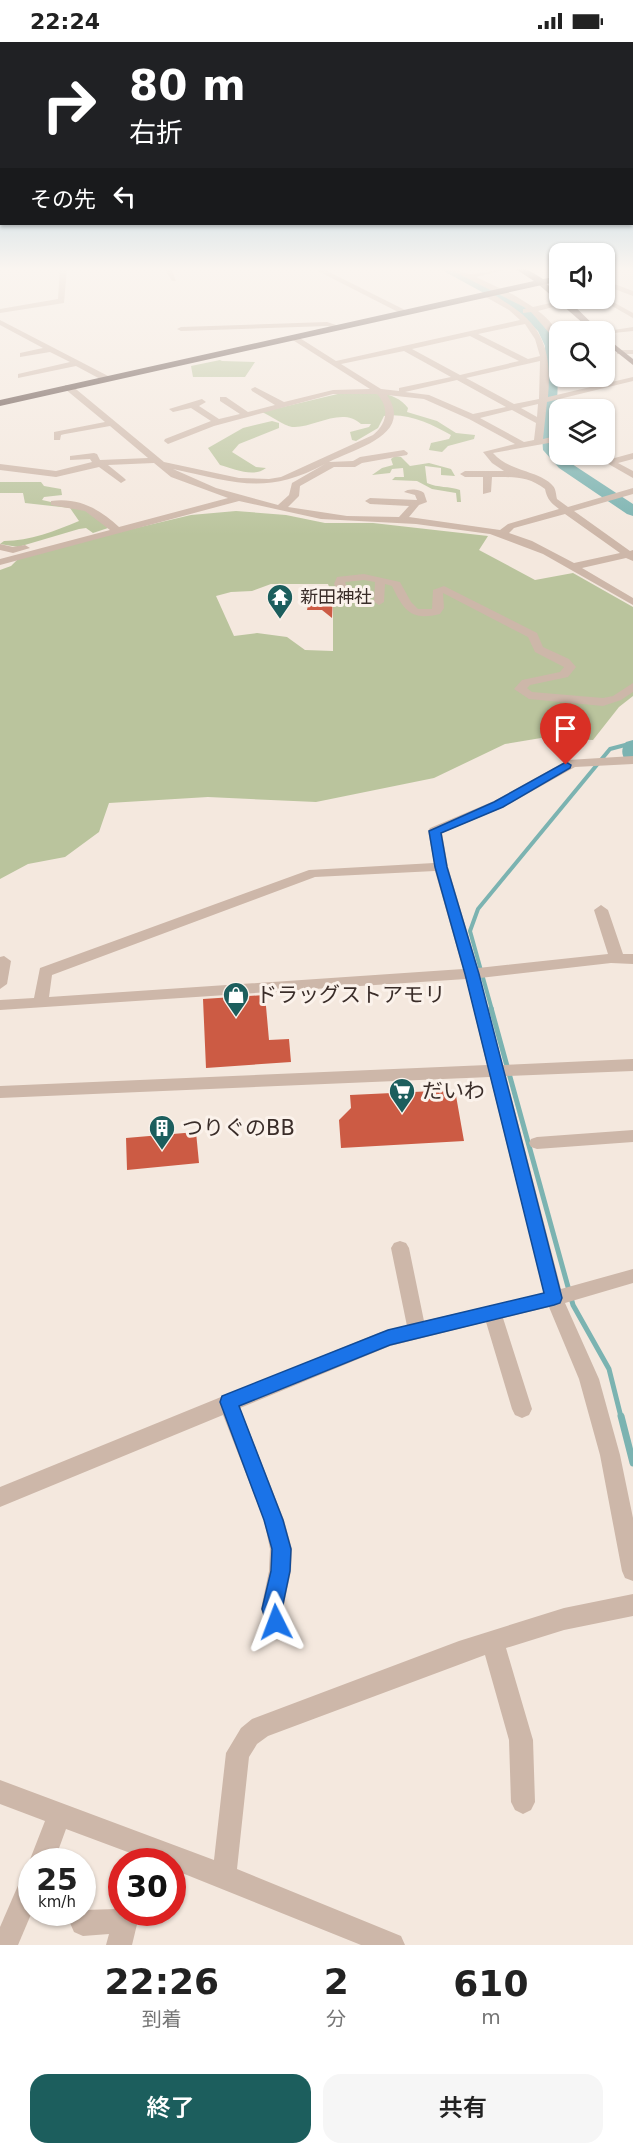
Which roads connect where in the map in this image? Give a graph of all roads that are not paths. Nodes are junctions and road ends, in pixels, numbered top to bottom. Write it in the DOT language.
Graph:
graph roads {
  1 [pos="65,357"];
  2 [pos="204,357"];
  3 [pos="326,357"];
  4 [pos="364,357"];
  5 [pos="420,357"];
  6 [pos="517,357"];
  7 [pos="544,358"];
  8 [pos="527,362"];
  9 [pos="77,363"];
  10 [pos="336,363"];
  11 [pos="21,376"];
  12 [pos="457,378"];
  13 [pos="106,379"];
  14 [pos="633,379"];
  15 [pos="68,387"];
  16 [pos="255,389"];
  17 [pos="379,391"];
  18 [pos="396,392"];
  19 [pos="223,399"];
  20 [pos="546,400"];
  21 [pos="0,402"];
  22 [pos="202,402"];
  23 [pos="192,405"];
  24 [pos="282,405"];
  25 [pos="512,408"];
  26 [pos="173,409"];
  27 [pos="246,414"];
  28 [pos="472,417"];
  29 [pos="218,422"];
  30 [pos="540,422"];
  31 [pos="113,423"];
  32 [pos="57,438"];
  33 [pos="549,440"];
  34 [pos="168,441"];
  35 [pos="540,442"];
  36 [pos="523,446"];
  37 [pos="404,453"];
  38 [pos="633,456"];
  39 [pos="73,458"];
  40 [pos="615,461"];
  41 [pos="158,462"];
  42 [pos="98,464"];
  43 [pos="615,465"];
  44 [pos="0,467"];
  45 [pos="465,474"];
  46 [pos="512,474"];
  47 [pos="488,475"];
  48 [pos="633,475"];
  49 [pos="121,480"];
  50 [pos="633,491"];
  51 [pos="409,492"];
  52 [pos="486,492"];
  53 [pos="240,498"];
  54 [pos="370,501"];
  55 [pos="54,503"];
  56 [pos="416,503"];
  57 [pos="282,507"];
  58 [pos="565,509"];
  59 [pos="401,520"];
  60 [pos="116,530"];
  61 [pos="501,534"];
  62 [pos="91,537"];
  63 [pos="0,547"];
  64 [pos="632,555"];
  65 [pos="0,562"];
  66 [pos="572,567"];
  67 [pos="380,580"];
  68 [pos="342,591"];
  69 [pos="379,602"];
  70 [pos="633,602"];
  71 [pos="633,686"];
  72 [pos="633,760"];
  73 [pos="441,867"];
  74 [pos="601,910"];
  75 [pos="617,958"];
  76 [pos="633,959"];
  77 [pos="4,961"];
  78 [pos="472,974"];
  79 [pos="0,984"];
  80 [pos="41,1002"];
  81 [pos="0,1005"];
  82 [pos="633,1065"];
  83 [pos="496,1073"];
  84 [pos="0,1092"];
  85 [pos="633,1136"];
  86 [pos="537,1143"];
  87 [pos="400,1248"];
  88 [pos="633,1276"];
  89 [pos="554,1298"];
  90 [pos="492,1312"];
  91 [pos="417,1330"];
  92 [pos="228,1402"];
  93 [pos="522,1409"];
  94 [pos="0,1497"];
  95 [pos="633,1571"];
  96 [pos="633,1605"];
  97 [pos="276,1622"];
  98 [pos="493,1642"];
  99 [pos="0,1792"];
  100 [pos="523,1802"];
  101 [pos="60,1815"];
  102 [pos="47,1848"];
  103 [pos="132,1848"];
  104 [pos="186,1865"];
  105 [pos="224,1876"];
  106 [pos="18,1915"];
  107 [pos="124,1926"];
  108 [pos="5,1945"];
  109 [pos="119,1945"];
  110 [pos="392,1945"];
  1 -- 9 [label="street"];
  2 -- 13 [label="highway"];
  3 -- 10 [label="street"];
  4 -- 10 [label="street"];
  5 -- 12 [label="street"];
  6 -- 8 [label="street"];
  7 -- 8 [label="street"];
  7 -- 20 [label="street"];
  8 -- 12 [label="street"];
  9 -- 11 [label="street"];
  9 -- 13 [label="street"];
  10 -- 17 [label="street"];
  12 -- 18 [label="street"];
  12 -- 25 [label="street"];
  13 -- 15 [label="highway"];
  14 -- 20 [label="street"];
  15 -- 21 [label="highway"];
  15 -- 31 [label="street"];
  16 -- 24 [label="street"];
  17 -- 18 [label="street"];
  17 -- 24 [label="street"];
  17 -- 41 [label="street"];
  18 -- 28 [label="street"];
  19 -- 27 [label="street"];
  20 -- 25 [label="street"];
  20 -- 30 [label="street"];
  22 -- 23 [label="street"];
  23 -- 26 [label="street"];
  23 -- 29 [label="street"];
  24 -- 27 [label="street"];
  25 -- 28 [label="street"];
  25 -- 30 [label="street"];
  27 -- 29 [label="street"];
  28 -- 36 [label="street"];
  29 -- 34 [label="street"];
  30 -- 35 [label="street"];
  31 -- 32 [label="street"];
  31 -- 41 [label="street"];
  33 -- 35 [label="street"];
  35 -- 36 [label="street"];
  36 -- 46 [label="street"];
  37 -- 57 [label="street"];
  38 -- 40 [label="street"];
  39 -- 42 [label="street"];
  41 -- 42 [label="street"];
  41 -- 53 [label="street"];
  42 -- 44 [label="street"];
  42 -- 49 [label="street"];
  43 -- 48 [label="street"];
  45 -- 47 [label="street"];
  46 -- 47 [label="street"];
  46 -- 58 [label="street"];
  47 -- 52 [label="street"];
  50 -- 58 [label="street"];
  51 -- 56 [label="street"];
  53 -- 57 [label="street"];
  53 -- 60 [label="street"];
  54 -- 56 [label="street"];
  55 -- 60 [label="street"];
  56 -- 59 [label="street"];
  57 -- 59 [label="street"];
  58 -- 61 [label="street"];
  58 -- 64 [label="street"];
  59 -- 61 [label="street"];
  60 -- 62 [label="street"];
  61 -- 66 [label="street"];
  62 -- 63 [label="street"];
  62 -- 65 [label="street"];
  64 -- 66 [label="street"];
  66 -- 70 [label="street"];
  67 -- 68 [label="street"];
  67 -- 69 [label="street"];
  67 -- 71 [label="street"];
  72 -- 73 [label="street"];
  73 -- 78 [label="street"];
  73 -- 80 [label="street"];
  74 -- 75 [label="street"];
  75 -- 76 [label="street"];
  75 -- 78 [label="street"];
  77 -- 79 [label="street"];
  78 -- 80 [label="street"];
  78 -- 83 [label="street"];
  80 -- 81 [label="street"];
  82 -- 83 [label="street"];
  83 -- 84 [label="street"];
  83 -- 89 [label="street"];
  85 -- 86 [label="street"];
  87 -- 91 [label="street"];
  88 -- 89 [label="street"];
  89 -- 90 [label="street"];
  89 -- 95 [label="street"];
  90 -- 91 [label="street"];
  90 -- 93 [label="street"];
  91 -- 92 [label="street"];
  92 -- 94 [label="street"];
  92 -- 97 [label="street"];
  96 -- 98 [label="street"];
  98 -- 100 [label="street"];
  98 -- 105 [label="street"];
  99 -- 101 [label="street"];
  101 -- 102 [label="street"];
  101 -- 103 [label="street"];
  104 -- 105 [label="street"];
  105 -- 110 [label="street"];
  106 -- 108 [label="street"];
  107 -- 109 [label="street"];
}
